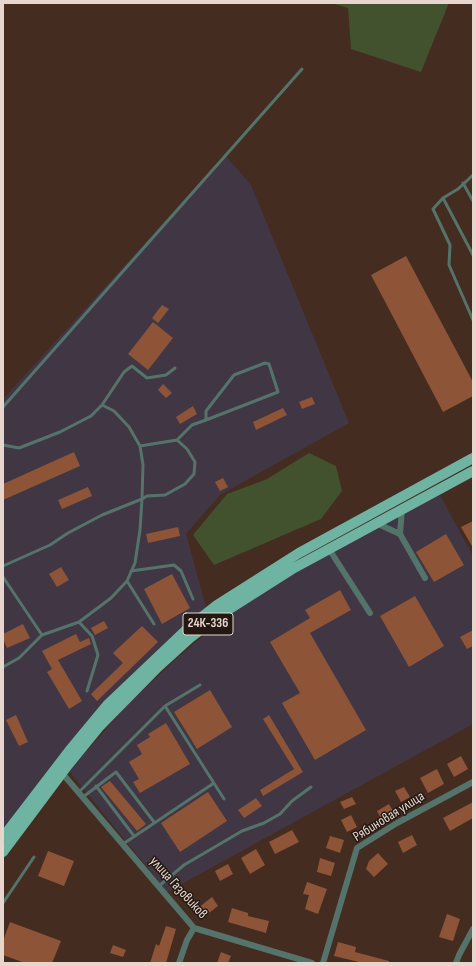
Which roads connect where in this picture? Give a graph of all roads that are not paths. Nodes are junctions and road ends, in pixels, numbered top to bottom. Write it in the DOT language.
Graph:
graph roads {
  1 [pos="302,69"];
  2 [pos="473,175"];
  3 [pos="463,183"];
  4 [pos="443,198"];
  5 [pos="473,201"];
  6 [pos="473,255"];
  7 [pos="473,320"];
  8 [pos="175,368"];
  9 [pos="102,404"];
  10 [pos="3,407"];
  11 [pos="206,420"];
  12 [pos="177,440"];
  13 [pos="3,445"];
  14 [pos="140,446"];
  15 [pos="473,458"];
  16 [pos="473,470"];
  17 [pos="142,498"];
  18 [pos="402,509"];
  19 [pos="376,523"];
  20 [pos="400,534"];
  21 [pos="329,549"];
  22 [pos="3,566"];
  23 [pos="132,571"];
  24 [pos="3,577"];
  25 [pos="425,578"];
  26 [pos="127,582"];
  27 [pos="193,599"];
  28 [pos="370,613"];
  29 [pos="79,622"];
  30 [pos="154,624"];
  31 [pos="42,635"];
  32 [pos="3,667"];
  33 [pos="200,685"];
  34 [pos="87,691"];
  35 [pos="165,706"];
  36 [pos="62,773"];
  37 [pos="473,782"];
  38 [pos="214,783"];
  39 [pos="96,786"];
  40 [pos="311,787"];
  41 [pos="81,794"];
  42 [pos="224,799"];
  43 [pos="154,822"];
  44 [pos="134,836"];
  45 [pos="3,837"];
  46 [pos="123,844"];
  47 [pos="3,852"];
  48 [pos="34,857"];
  49 [pos="159,886"];
  50 [pos="3,903"];
  51 [pos="194,928"];
  52 [pos="473,930"];
  53 [pos="179,963"];
  54 [pos="312,963"];
  55 [pos="322,963"];
  56 [pos="456,963"];
  1 -- 10 [label="lane"];
  2 -- 3 [label="lane"];
  3 -- 4 [label="lane"];
  3 -- 5 [label="lane"];
  4 -- 6 [label="lane"];
  4 -- 7 [label="lane"];
  8 -- 9 [label="lane"];
  9 -- 13 [label="lane"];
  9 -- 14 [label="lane"];
  11 -- 11 [label="lane"];
  11 -- 12 [label="lane"];
  12 -- 14 [label="lane"];
  12 -- 17 [label="lane"];
  14 -- 17 [label="lane"];
  15 -- 45 [label="main road, 24К-336"];
  16 -- 18 [label="main road, 24К-336"];
  17 -- 22 [label="lane"];
  17 -- 23 [label="lane"];
  18 -- 19 [label="main road, 24К-336"];
  18 -- 20 [label="street"];
  19 -- 20 [label="street"];
  19 -- 21 [label="main road, 24К-336"];
  20 -- 25 [label="street"];
  21 -- 28 [label="street"];
  21 -- 36 [label="main road, 24К-336"];
  23 -- 26 [label="lane"];
  23 -- 27 [label="lane"];
  24 -- 31 [label="lane"];
  26 -- 29 [label="lane"];
  26 -- 30 [label="lane"];
  29 -- 31 [label="lane"];
  29 -- 34 [label="lane"];
  31 -- 32 [label="lane"];
  33 -- 35 [label="lane"];
  35 -- 38 [label="lane"];
  35 -- 41 [label="lane"];
  36 -- 41 [label="street, улица Газовиков"];
  36 -- 47 [label="main road, 24К-336"];
  37 -- 55 [label="street, Рябиновая улица"];
  38 -- 42 [label="lane"];
  38 -- 43 [label="lane"];
  39 -- 41 [label="lane"];
  39 -- 43 [label="lane"];
  39 -- 44 [label="lane"];
  40 -- 49 [label="lane"];
  41 -- 46 [label="street, улица Газовиков"];
  43 -- 44 [label="lane"];
  44 -- 46 [label="lane"];
  46 -- 49 [label="street, улица Газовиков"];
  48 -- 50 [label="lane"];
  49 -- 51 [label="street, улица Газовиков"];
  51 -- 53 [label="street"];
  51 -- 54 [label="street, улица Газовиков"];
  52 -- 56 [label="street"];
}
